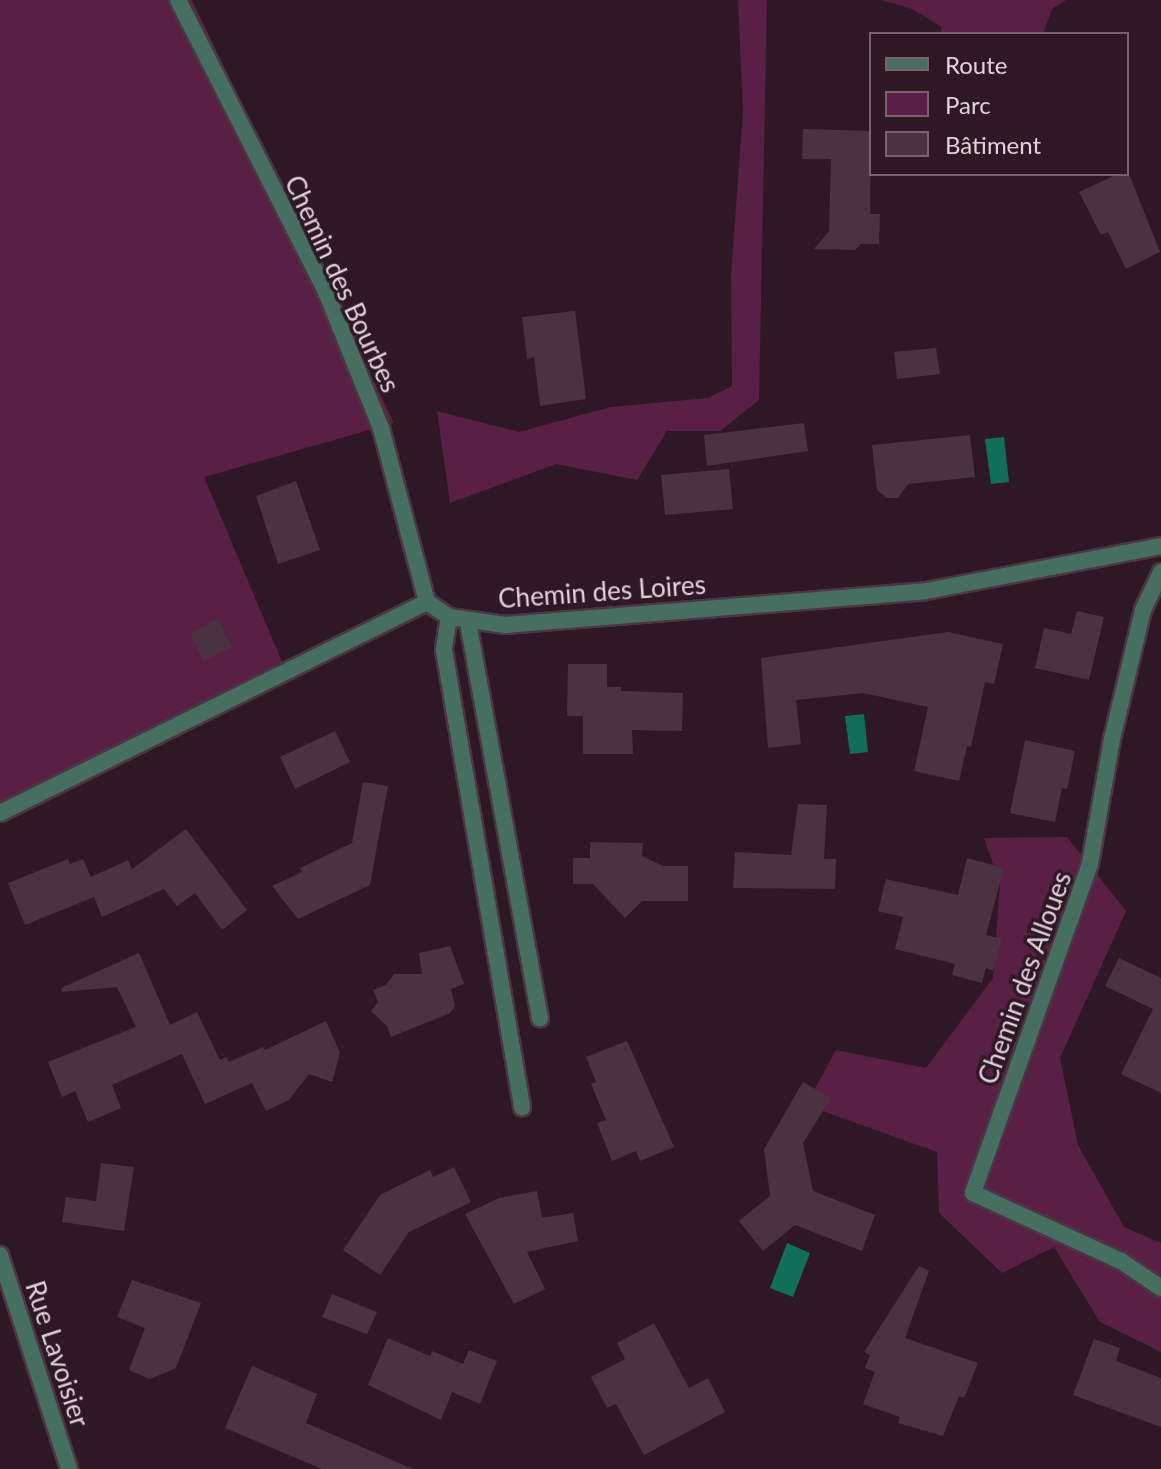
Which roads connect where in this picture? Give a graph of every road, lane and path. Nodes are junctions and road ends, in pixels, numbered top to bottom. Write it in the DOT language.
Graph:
graph roads {
  1 [pos="178,0"];
  2 [pos="1161,546"];
  3 [pos="1161,572"];
  4 [pos="427,602"];
  5 [pos="449,617"];
  6 [pos="468,622"];
  7 [pos="0,813"];
  8 [pos="540,1019"];
  9 [pos="522,1107"];
  10 [pos="0,1255"];
  11 [pos="1161,1288"];
  12 [pos="69,1469"];
  1 -- 4 [label="street, Chemin des Bourbes"];
  2 -- 6 [label="street, Chemin des Loires"];
  3 -- 11 [label="street, Chemin des Alloues"];
  4 -- 5 [label="street, Chemin des Loires"];
  4 -- 7 [label="street"];
  5 -- 6 [label="street, Chemin des Loires"];
  5 -- 9 [label="street"];
  6 -- 8 [label="street"];
  10 -- 12 [label="street, Rue Lavoisier"];
}
